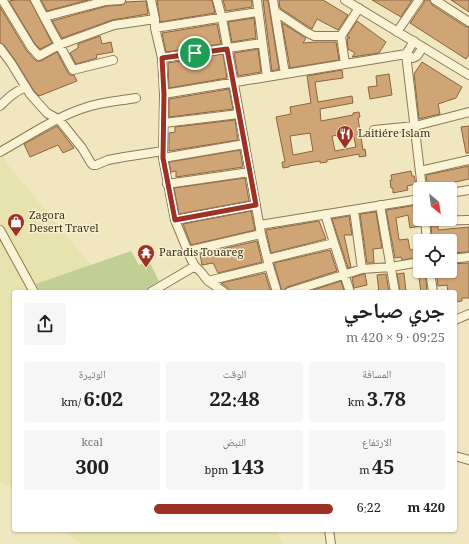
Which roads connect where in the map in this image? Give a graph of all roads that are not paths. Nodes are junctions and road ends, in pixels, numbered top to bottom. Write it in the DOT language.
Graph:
graph roads {
  1 [pos="35,0"];
  2 [pos="121,0"];
  3 [pos="150,0"];
  4 [pos="217,0"];
  5 [pos="257,0"];
  6 [pos="273,0"];
  7 [pos="345,0"];
  8 [pos="419,0"];
  9 [pos="435,0"];
  10 [pos="3,1"];
  11 [pos="359,8"];
  12 [pos="258,12"];
  13 [pos="276,12"];
  14 [pos="44,17"];
  15 [pos="222,18"];
  16 [pos="155,19"];
  17 [pos="469,22"];
  18 [pos="155,28"];
  19 [pos="397,32"];
  20 [pos="341,36"];
  21 [pos="414,42"];
  22 [pos="262,43"];
  23 [pos="59,45"];
  24 [pos="423,47"];
  25 [pos="0,48"];
  26 [pos="227,49"];
  27 [pos="406,54"];
  28 [pos="162,58"];
  29 [pos="113,60"];
  30 [pos="345,64"];
  31 [pos="468,71"];
  32 [pos="285,74"];
  33 [pos="267,77"];
  34 [pos="234,83"];
  35 [pos="26,87"];
  36 [pos="164,94"];
  37 [pos="136,98"];
  38 [pos="0,106"];
  39 [pos="469,112"];
  40 [pos="239,114"];
  41 [pos="58,119"];
  42 [pos="164,123"];
  43 [pos="415,126"];
  44 [pos="374,130"];
  45 [pos="245,144"];
  46 [pos="0,152"];
  47 [pos="163,154"];
  48 [pos="469,160"];
  49 [pos="420,171"];
  50 [pos="250,172"];
  51 [pos="421,182"];
  52 [pos="167,184"];
  53 [pos="469,190"];
  54 [pos="457,192"];
  55 [pos="413,200"];
  56 [pos="256,205"];
  57 [pos="380,205"];
  58 [pos="354,210"];
  59 [pos="325,214"];
  60 [pos="175,220"];
  61 [pos="457,220"];
  62 [pos="469,220"];
  63 [pos="260,225"];
  64 [pos="0,230"];
  65 [pos="261,234"];
  66 [pos="334,244"];
  67 [pos="188,251"];
  68 [pos="469,257"];
  69 [pos="457,258"];
  70 [pos="268,262"];
  71 [pos="413,263"];
  72 [pos="195,266"];
  73 [pos="391,267"];
  74 [pos="362,269"];
  75 [pos="344,274"];
  76 [pos="431,278"];
  77 [pos="208,281"];
  78 [pos="33,290"];
  79 [pos="154,290"];
  80 [pos="221,290"];
  81 [pos="276,290"];
  82 [pos="295,290"];
  83 [pos="349,290"];
  84 [pos="394,290"];
  85 [pos="434,290"];
  86 [pos="469,314"];
  87 [pos="457,319"];
  88 [pos="457,457"];
  89 [pos="469,460"];
  90 [pos="329,532"];
  91 [pos="332,544"];
  1 -- 14 [label="street"];
  2 -- 14 [label="street"];
  3 -- 16 [label="street"];
  4 -- 15 [label="street"];
  5 -- 12 [label="street"];
  6 -- 13 [label="street"];
  7 -- 11 [label="street"];
  8 -- 19 [label="street"];
  9 -- 17 [label="street"];
  10 -- 23 [label="street"];
  11 -- 19 [label="street"];
  11 -- 20 [label="street"];
  12 -- 15 [label="street"];
  12 -- 22 [label="street"];
  13 -- 20 [label="street"];
  13 -- 32 [label="street"];
  14 -- 23 [label="street"];
  15 -- 18 [label="street"];
  15 -- 26 [label="street"];
  16 -- 18 [label="street"];
  16 -- 23 [label="street"];
  18 -- 28 [label="street"];
  19 -- 21 [label="street"];
  20 -- 30 [label="street"];
  21 -- 24 [label="street"];
  21 -- 27 [label="street"];
  22 -- 26 [label="street"];
  22 -- 33 [label="street"];
  23 -- 29 [label="street"];
  24 -- 27 [label="street"];
  24 -- 31 [label="street"];
  25 -- 35 [label="street"];
  26 -- 28 [label="street"];
  26 -- 34 [label="street"];
  27 -- 30 [label="street"];
  27 -- 43 [label="street"];
  28 -- 36 [label="street"];
  30 -- 32 [label="street"];
  32 -- 33 [label="street"];
  33 -- 34 [label="street"];
  34 -- 36 [label="street"];
  34 -- 40 [label="street"];
  35 -- 38 [label="street"];
  35 -- 41 [label="street"];
  36 -- 42 [label="street"];
  37 -- 41 [label="street"];
  39 -- 43 [label="street"];
  40 -- 42 [label="street"];
  40 -- 45 [label="street"];
  41 -- 46 [label="street"];
  41 -- 47 [label="street"];
  42 -- 47 [label="street"];
  43 -- 44 [label="street"];
  43 -- 49 [label="street"];
  45 -- 47 [label="street"];
  45 -- 50 [label="street"];
  47 -- 52 [label="street"];
  48 -- 49 [label="street"];
  49 -- 51 [label="street"];
  50 -- 52 [label="street"];
  50 -- 56 [label="street"];
  52 -- 60 [label="street"];
  53 -- 54 [label="street"];
  55 -- 57 [label="street"];
  56 -- 60 [label="street"];
  56 -- 63 [label="street"];
  57 -- 58 [label="street"];
  57 -- 73 [label="street"];
  58 -- 59 [label="street"];
  58 -- 74 [label="street"];
  59 -- 63 [label="street"];
  59 -- 66 [label="street"];
  60 -- 67 [label="street"];
  61 -- 62 [label="street"];
  63 -- 65 [label="street"];
  64 -- 78 [label="street"];
  65 -- 67 [label="street"];
  65 -- 70 [label="street"];
  66 -- 70 [label="street"];
  66 -- 75 [label="street"];
  67 -- 72 [label="street"];
  68 -- 69 [label="street"];
  70 -- 77 [label="street"];
  70 -- 81 [label="street"];
  71 -- 73 [label="street"];
  72 -- 77 [label="street"];
  72 -- 79 [label="street"];
  73 -- 74 [label="street"];
  73 -- 84 [label="street"];
  74 -- 75 [label="street"];
  75 -- 82 [label="street"];
  75 -- 83 [label="street"];
  76 -- 85 [label="street"];
  77 -- 80 [label="street"];
  86 -- 87 [label="street"];
  88 -- 89 [label="street"];
  90 -- 91 [label="street"];
}
